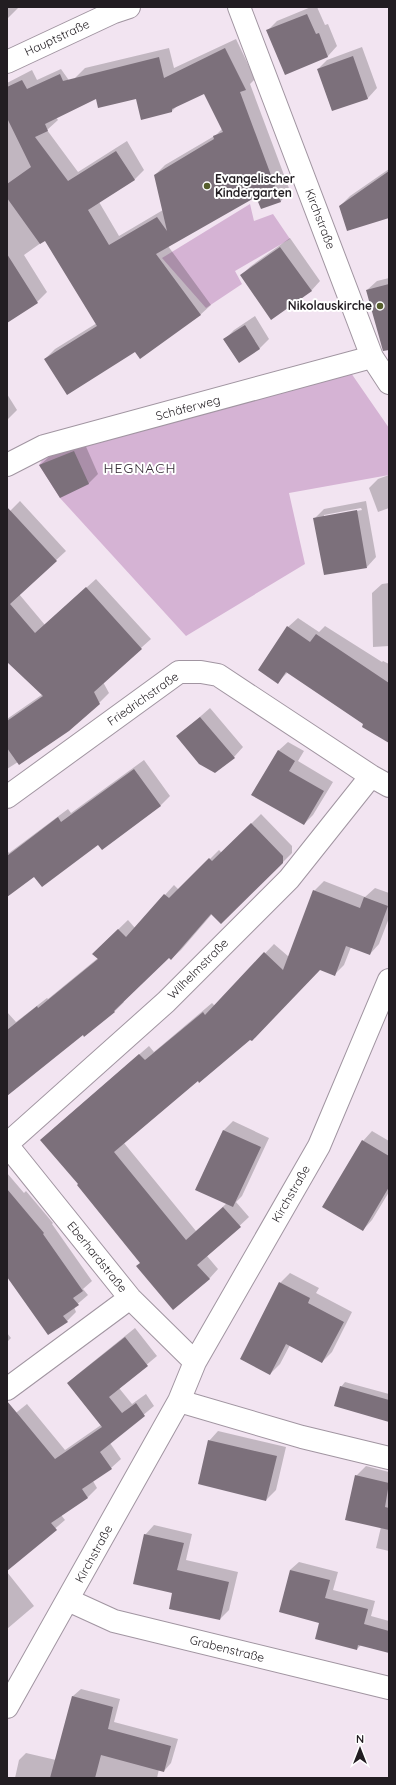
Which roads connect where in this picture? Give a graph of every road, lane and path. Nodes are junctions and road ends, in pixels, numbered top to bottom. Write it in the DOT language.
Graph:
graph roads {
  1 [pos="239,7"];
  2 [pos="118,9"];
  3 [pos="7,62"];
  4 [pos="372,357"];
  5 [pos="389,383"];
  6 [pos="7,465"];
  7 [pos="380,781"];
  8 [pos="7,797"];
  9 [pos="389,980"];
  10 [pos="7,1145"];
  11 [pos="130,1298"];
  12 [pos="195,1362"];
  13 [pos="7,1389"];
  14 [pos="179,1401"];
  15 [pos="389,1458"];
  16 [pos="68,1600"];
  17 [pos="389,1688"];
  18 [pos="7,1707"];
  1 -- 4 [label="street, Kirchstraße"];
  2 -- 3 [label="street, Hauptstraße"];
  4 -- 5 [label="street, Kirchstraße"];
  4 -- 6 [label="street, Schäferweg"];
  7 -- 8 [label="street, Friedrichstraße"];
  7 -- 10 [label="street, Wilhelmstraße"];
  9 -- 12 [label="street, Kirchstraße"];
  10 -- 11 [label="street, Eberhardstraße"];
  11 -- 12 [label="street, Eberhardstraße"];
  11 -- 13 [label="street"];
  12 -- 14 [label="street, Kirchstraße"];
  14 -- 15 [label="street"];
  14 -- 16 [label="street, Kirchstraße"];
  16 -- 17 [label="street, Grabenstraße"];
  16 -- 18 [label="street, Kirchstraße"];
}
